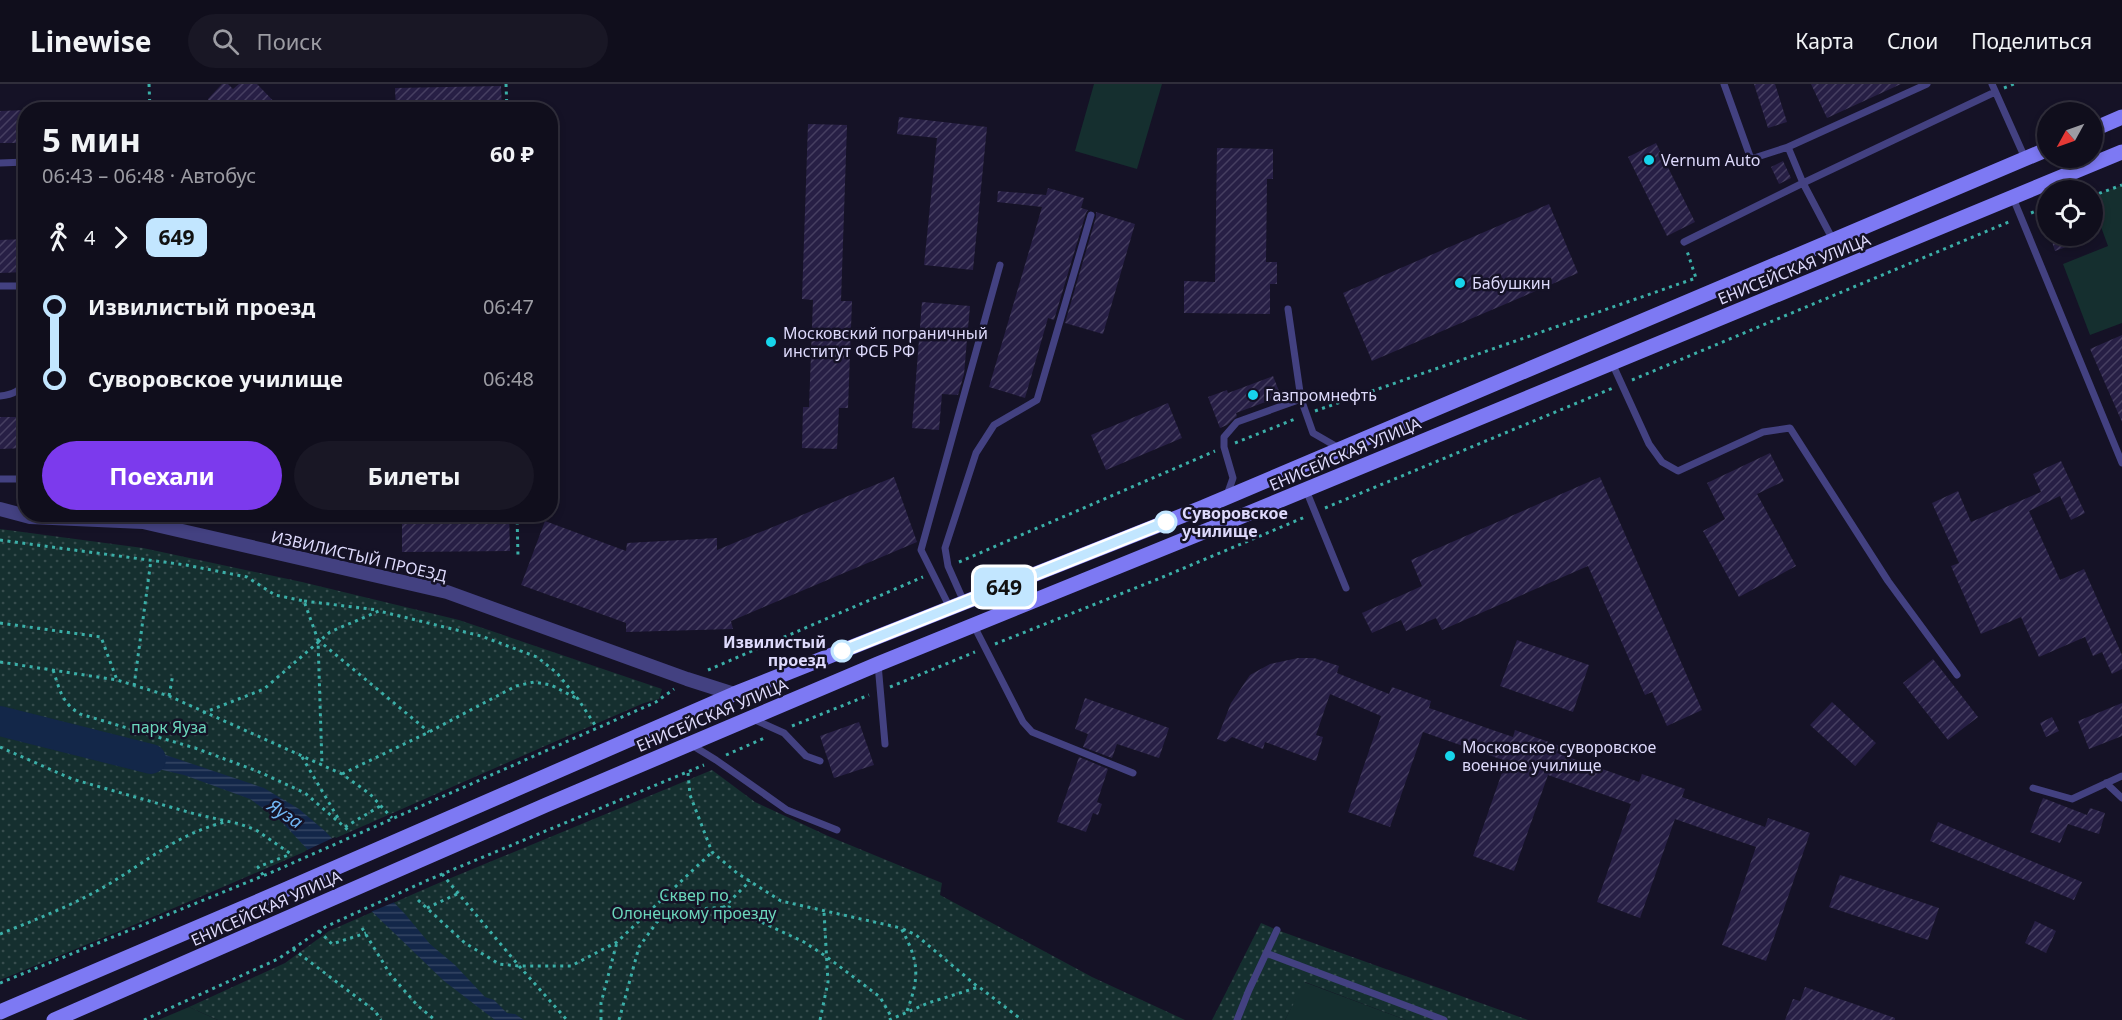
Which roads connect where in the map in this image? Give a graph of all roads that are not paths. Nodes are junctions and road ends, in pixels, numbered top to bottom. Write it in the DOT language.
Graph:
graph roads {
  1 [pos="1724,84"];
  2 [pos="1927,84"];
  3 [pos="1992,84"];
  4 [pos="1995,92"];
  5 [pos="2122,117"];
  6 [pos="2103,125"];
  7 [pos="1788,147"];
  8 [pos="2122,152"];
  9 [pos="2037,153"];
  10 [pos="2025,158"];
  11 [pos="18,162"];
  12 [pos="0,163"];
  13 [pos="1803,183"];
  14 [pos="2013,198"];
  15 [pos="1091,215"];
  16 [pos="1833,240"];
  17 [pos="1684,242"];
  18 [pos="1000,265"];
  19 [pos="0,286"];
  20 [pos="18,286"];
  21 [pos="1288,309"];
  22 [pos="1612,363"];
  23 [pos="18,390"];
  24 [pos="0,396"];
  25 [pos="1301,399"];
  26 [pos="1341,449"];
  27 [pos="2122,463"];
  28 [pos="0,479"];
  29 [pos="18,479"];
  30 [pos="1306,490"];
  31 [pos="1226,498"];
  32 [pos="0,509"];
  33 [pos="18,514"];
  34 [pos="143,522"];
  35 [pos="1346,588"];
  36 [pos="964,602"];
  37 [pos="950,608"];
  38 [pos="974,624"];
  39 [pos="878,664"];
  40 [pos="1957,675"];
  41 [pos="734,694"];
  42 [pos="750,718"];
  43 [pos="690,744"];
  44 [pos="885,744"];
  45 [pos="820,761"];
  46 [pos="1133,773"];
  47 [pos="2122,776"];
  48 [pos="2106,783"];
  49 [pos="2033,788"];
  50 [pos="2122,798"];
  51 [pos="837,830"];
  52 [pos="1278,930"];
  53 [pos="1266,953"];
  54 [pos="0,1011"];
  55 [pos="54,1020"];
  56 [pos="1237,1020"];
  57 [pos="1444,1020"];
  1 -- 7 [label="lane"];
  2 -- 7 [label="lane"];
  3 -- 4 [label="lane"];
  4 -- 10 [label="lane"];
  4 -- 13 [label="lane"];
  5 -- 6 [label="main road"];
  7 -- 13 [label="lane"];
  8 -- 14 [label="main road, ЕНИСЕЙСКАЯ УЛИЦА"];
  9 -- 10 [label="main road, ЕНИСЕЙСКАЯ УЛИЦА"];
  10 -- 16 [label="main road, ЕНИСЕЙСКАЯ УЛИЦА"];
  11 -- 12 [label="lane"];
  13 -- 16 [label="lane"];
  13 -- 17 [label="lane"];
  14 -- 22 [label="main road, ЕНИСЕЙСКАЯ УЛИЦА"];
  14 -- 27 [label="lane"];
  15 -- 36 [label="lane"];
  16 -- 26 [label="main road, ЕНИСЕЙСКАЯ УЛИЦА"];
  18 -- 37 [label="lane"];
  19 -- 20 [label="lane"];
  21 -- 25 [label="lane"];
  22 -- 30 [label="main road, ЕНИСЕЙСКАЯ УЛИЦА"];
  22 -- 40 [label="lane"];
  23 -- 24 [label="lane"];
  25 -- 26 [label="lane"];
  25 -- 31 [label="lane"];
  26 -- 31 [label="main road, ЕНИСЕЙСКАЯ УЛИЦА"];
  28 -- 29 [label="lane"];
  30 -- 35 [label="lane"];
  30 -- 38 [label="main road, ЕНИСЕЙСКАЯ УЛИЦА"];
  31 -- 36 [label="main road, ЕНИСЕЙСКАЯ УЛИЦА"];
  32 -- 33 [label="street, ИЗВИЛИСТЫЙ ПРОЕЗД"];
  34 -- 41 [label="street, ИЗВИЛИСТЫЙ ПРОЕЗД"];
  36 -- 37 [label="main road, ЕНИСЕЙСКАЯ УЛИЦА"];
  37 -- 41 [label="main road, ЕНИСЕЙСКАЯ УЛИЦА"];
  38 -- 39 [label="main road, ЕНИСЕЙСКАЯ УЛИЦА"];
  38 -- 46 [label="lane"];
  39 -- 42 [label="main road, ЕНИСЕЙСКАЯ УЛИЦА"];
  39 -- 44 [label="lane"];
  41 -- 54 [label="main road, ЕНИСЕЙСКАЯ УЛИЦА"];
  42 -- 43 [label="main road, ЕНИСЕЙСКАЯ УЛИЦА"];
  42 -- 45 [label="lane"];
  43 -- 51 [label="lane"];
  43 -- 55 [label="main road, ЕНИСЕЙСКАЯ УЛИЦА"];
  47 -- 48 [label="lane"];
  48 -- 49 [label="lane"];
  48 -- 50 [label="lane"];
  52 -- 53 [label="lane"];
  53 -- 56 [label="lane"];
  53 -- 57 [label="lane"];
}
